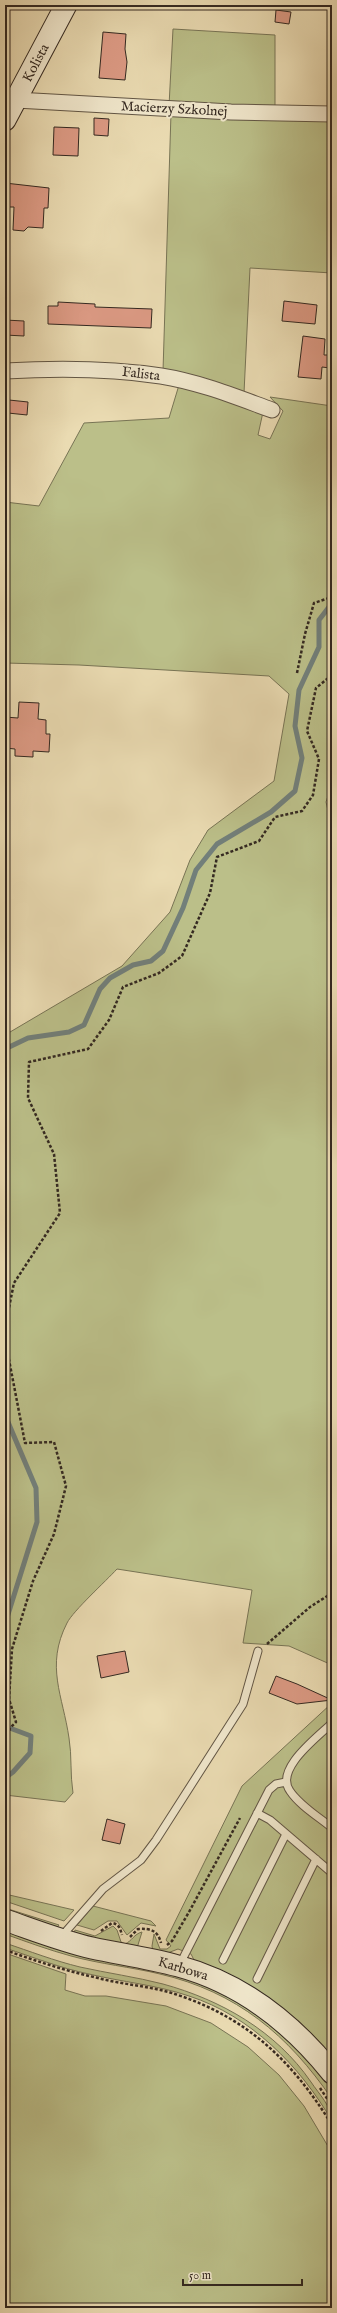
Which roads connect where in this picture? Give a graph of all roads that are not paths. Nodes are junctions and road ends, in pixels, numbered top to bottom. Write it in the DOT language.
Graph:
graph roads {
  1 [pos="66,5"];
  2 [pos="16,100"];
  3 [pos="332,114"];
  4 [pos="5,120"];
  5 [pos="5,371"];
  6 [pos="272,410"];
  7 [pos="258,1651"];
  8 [pos="332,1723"];
  9 [pos="286,1782"];
  10 [pos="257,1813"];
  11 [pos="332,1828"];
  12 [pos="286,1834"];
  13 [pos="316,1859"];
  14 [pos="332,1873"];
  15 [pos="5,1920"];
  16 [pos="59,1939"];
  17 [pos="223,1960"];
  18 [pos="179,1966"];
  19 [pos="257,1979"];
  20 [pos="325,2079"];
  1 -- 2 [label="street, Kolista"];
  2 -- 3 [label="street, Macierzy Szkolnej"];
  2 -- 4 [label="street, Kolista"];
  5 -- 6 [label="street, Falista"];
  7 -- 16 [label="lane"];
  8 -- 9 [label="lane"];
  9 -- 10 [label="lane"];
  9 -- 11 [label="lane"];
  10 -- 12 [label="lane"];
  10 -- 18 [label="lane"];
  12 -- 13 [label="lane"];
  12 -- 17 [label="lane"];
  13 -- 14 [label="lane"];
  13 -- 19 [label="lane"];
  15 -- 16 [label="street, Karbowa"];
  16 -- 18 [label="street, Karbowa"];
  18 -- 20 [label="street, Karbowa"];
}
